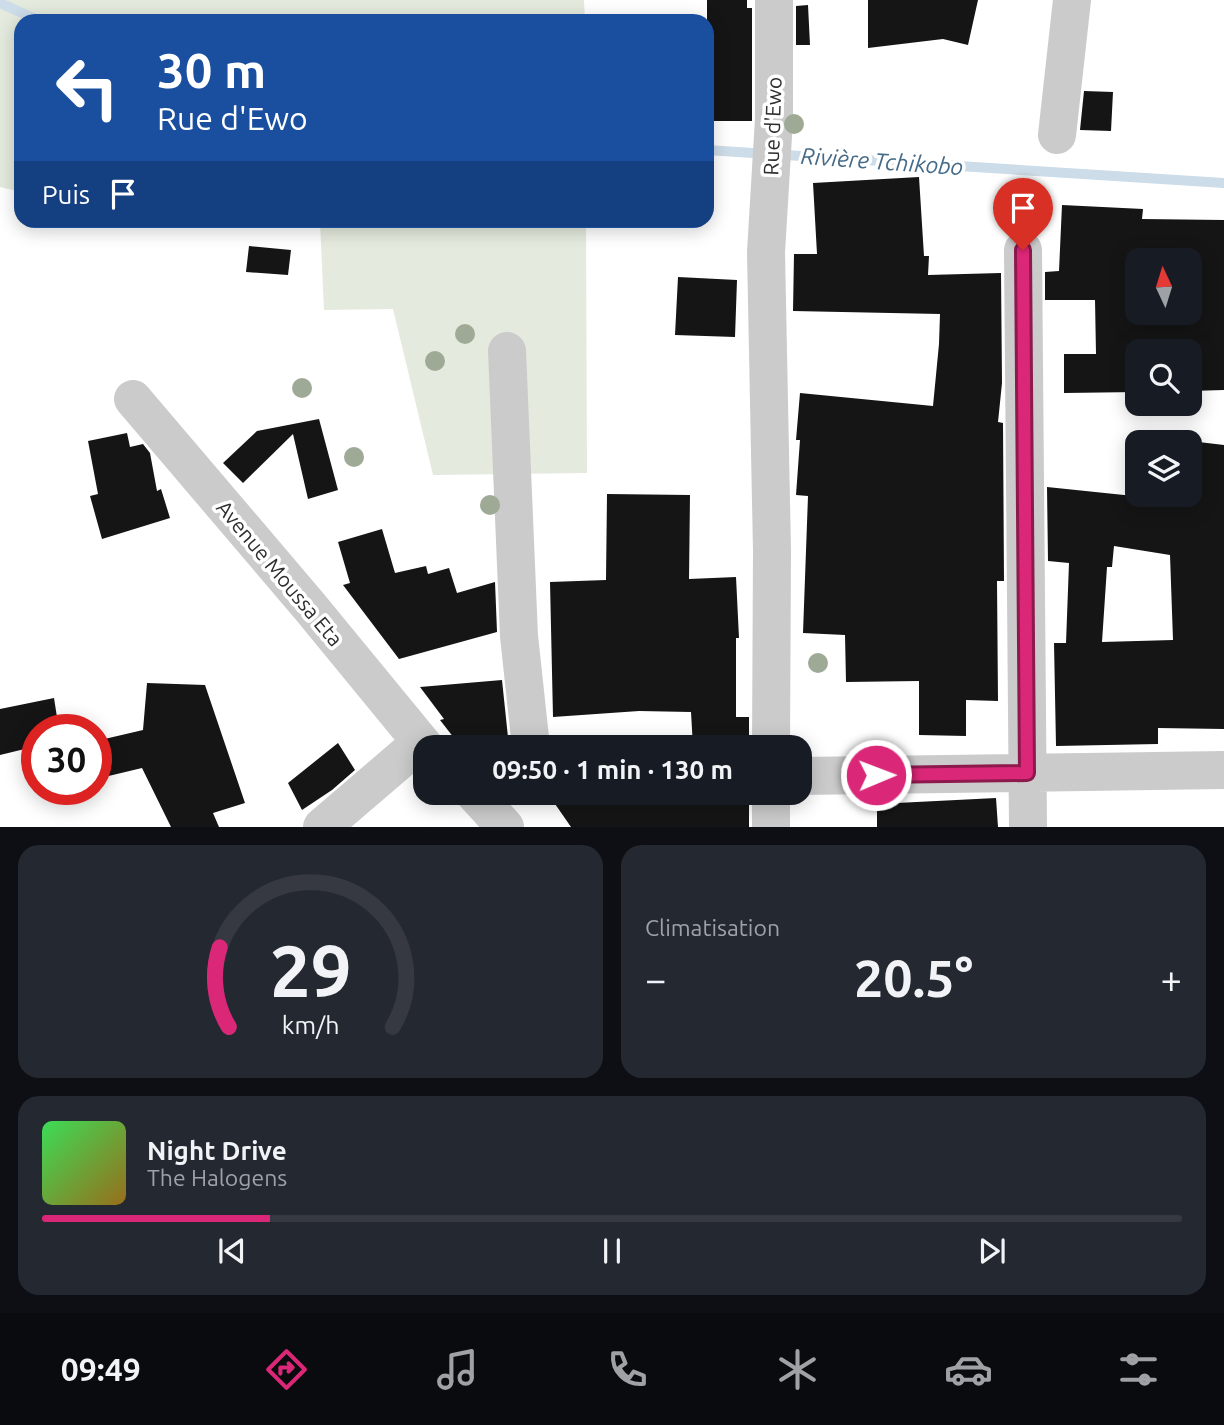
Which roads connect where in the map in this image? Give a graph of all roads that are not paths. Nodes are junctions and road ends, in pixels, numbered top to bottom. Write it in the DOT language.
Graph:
graph roads {
  1 [pos="774,0"];
  2 [pos="1072,0"];
  3 [pos="1057,135"];
  4 [pos="1023,250"];
  5 [pos="508,351"];
  6 [pos="133,399"];
  7 [pos="415,735"];
  8 [pos="530,735"];
  9 [pos="771,735"];
  10 [pos="413,753"];
  11 [pos="1224,770"];
  12 [pos="1027,773"];
  13 [pos="812,776"];
  14 [pos="485,805"];
  15 [pos="771,805"];
  16 [pos="322,827"];
  17 [pos="505,827"];
  18 [pos="771,827"];
  19 [pos="1028,827"];
  1 -- 9 [label="street, Rue d'Ewo"];
  2 -- 3 [label="street"];
  4 -- 12 [label="street"];
  5 -- 8 [label="street"];
  6 -- 7 [label="street, Avenue Moussa Eta"];
  10 -- 16 [label="street"];
  11 -- 12 [label="street"];
  12 -- 13 [label="street"];
  12 -- 19 [label="street"];
  14 -- 17 [label="street"];
  15 -- 18 [label="street"];
}
